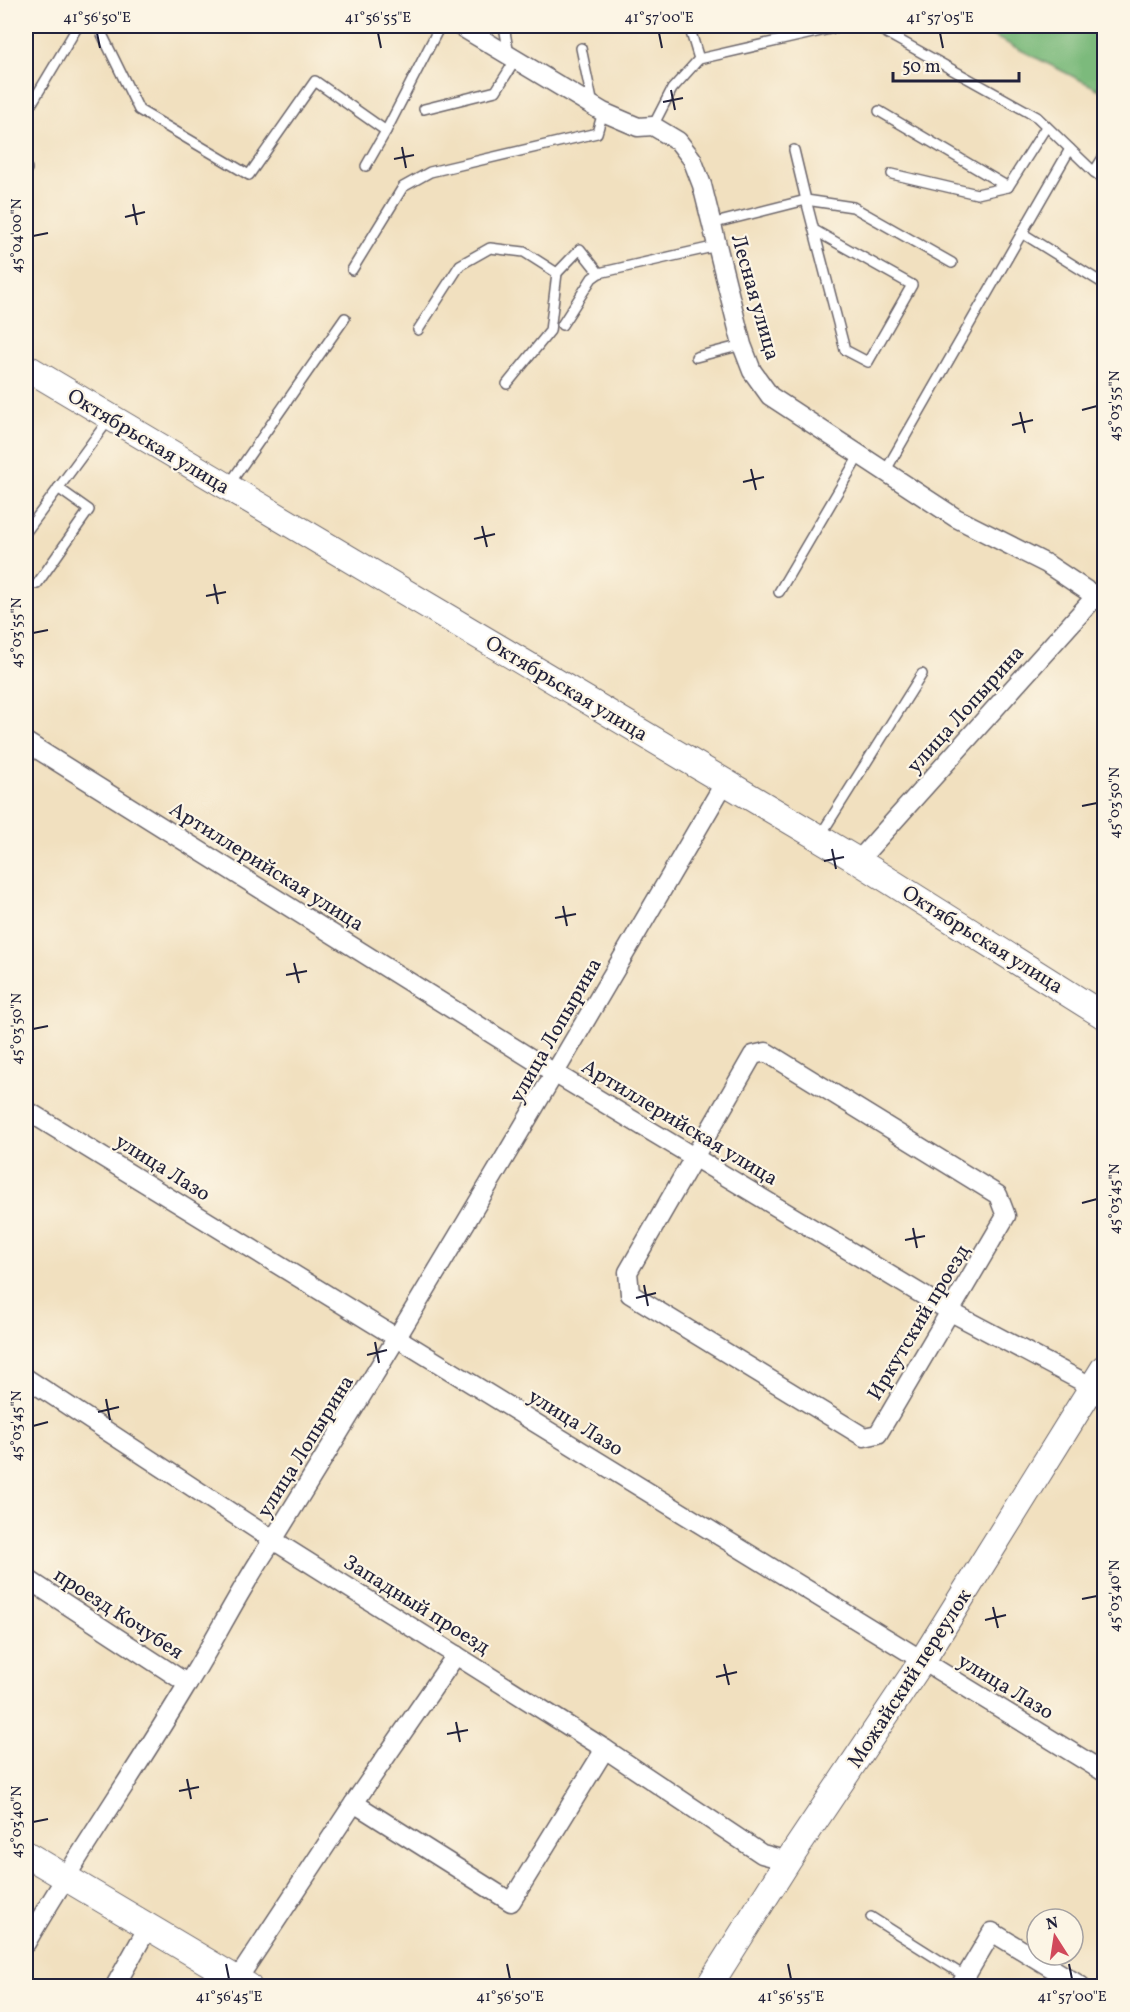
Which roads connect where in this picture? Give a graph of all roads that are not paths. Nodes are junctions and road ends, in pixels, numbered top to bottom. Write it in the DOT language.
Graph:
graph roads {
  1 [pos="78,26"];
  2 [pos="98,26"];
  3 [pos="440,26"];
  4 [pos="460,26"];
  5 [pos="504,26"];
  6 [pos="688,26"];
  7 [pos="843,26"];
  8 [pos="874,26"];
  9 [pos="581,48"];
  10 [pos="513,57"];
  11 [pos="699,59"];
  12 [pos="424,109"];
  13 [pos="598,109"];
  14 [pos="879,111"];
  15 [pos="26,113"];
  16 [pos="653,126"];
  17 [pos="1046,127"];
  18 [pos="386,131"];
  19 [pos="1070,149"];
  20 [pos="794,150"];
  21 [pos="1104,156"];
  22 [pos="366,166"];
  23 [pos="1094,172"];
  24 [pos="892,174"];
  25 [pos="1104,179"];
  26 [pos="1008,188"];
  27 [pos="806,200"];
  28 [pos="711,224"];
  29 [pos="814,230"];
  30 [pos="1022,233"];
  31 [pos="717,246"];
  32 [pos="952,263"];
  33 [pos="352,270"];
  34 [pos="557,273"];
  35 [pos="599,273"];
  36 [pos="1104,284"];
  37 [pos="345,318"];
  38 [pos="561,325"];
  39 [pos="418,330"];
  40 [pos="742,345"];
  41 [pos="696,357"];
  42 [pos="26,367"];
  43 [pos="507,384"];
  44 [pos="110,418"];
  45 [pos="860,454"];
  46 [pos="886,470"];
  47 [pos="228,487"];
  48 [pos="58,488"];
  49 [pos="26,531"];
  50 [pos="37,584"];
  51 [pos="779,592"];
  52 [pos="1102,596"];
  53 [pos="922,674"];
  54 [pos="26,742"];
  55 [pos="725,782"];
  56 [pos="819,838"];
  57 [pos="858,861"];
  58 [pos="1104,1016"];
  59 [pos="556,1074"];
  60 [pos="26,1110"];
  61 [pos="695,1156"];
  62 [pos="951,1312"];
  63 [pos="398,1339"];
  64 [pos="26,1378"];
  65 [pos="1100,1382"];
  66 [pos="273,1540"];
  67 [pos="26,1578"];
  68 [pos="456,1655"];
  69 [pos="922,1661"];
  70 [pos="188,1684"];
  71 [pos="605,1749"];
  72 [pos="1104,1772"];
  73 [pos="354,1803"];
  74 [pos="26,1854"];
  75 [pos="788,1861"];
  76 [pos="65,1876"];
  77 [pos="871,1917"];
  78 [pos="148,1927"];
  79 [pos="26,1943"];
  80 [pos="963,1982"];
  81 [pos="243,1983"];
  82 [pos="115,1986"];
  83 [pos="709,1986"];
  84 [pos="1081,1986"];
  1 -- 15 [label="lane"];
  2 -- 18 [label="lane"];
  3 -- 18 [label="lane"];
  4 -- 10 [label="street, Лесная улица"];
  5 -- 10 [label="lane"];
  6 -- 11 [label="lane"];
  7 -- 11 [label="lane"];
  8 -- 17 [label="lane"];
  9 -- 13 [label="lane"];
  10 -- 12 [label="lane"];
  10 -- 13 [label="street, Лесная улица"];
  11 -- 16 [label="lane"];
  13 -- 16 [label="street, Лесная улица"];
  13 -- 33 [label="lane"];
  14 -- 26 [label="lane"];
  16 -- 28 [label="street, Лесная улица"];
  17 -- 19 [label="lane"];
  17 -- 26 [label="lane"];
  18 -- 22 [label="lane"];
  19 -- 23 [label="lane"];
  19 -- 30 [label="lane"];
  20 -- 27 [label="lane"];
  21 -- 23 [label="lane"];
  23 -- 25 [label="lane"];
  24 -- 26 [label="lane"];
  27 -- 28 [label="lane"];
  27 -- 29 [label="lane"];
  27 -- 32 [label="lane"];
  28 -- 31 [label="street, Лесная улица"];
  29 -- 29 [label="lane"];
  30 -- 36 [label="lane"];
  30 -- 46 [label="lane"];
  31 -- 35 [label="lane"];
  31 -- 40 [label="street, Лесная улица"];
  34 -- 35 [label="lane"];
  34 -- 39 [label="lane"];
  34 -- 43 [label="lane"];
  35 -- 38 [label="lane"];
  37 -- 47 [label="lane"];
  40 -- 41 [label="lane"];
  40 -- 45 [label="street, Лесная улица"];
  42 -- 44 [label="main road, Октябрьская улица"];
  44 -- 47 [label="main road, Октябрьская улица"];
  44 -- 48 [label="lane"];
  45 -- 46 [label="street, Лесная улица"];
  45 -- 51 [label="lane"];
  46 -- 52 [label="street, Лесная улица"];
  47 -- 55 [label="main road, Октябрьская улица"];
  48 -- 49 [label="lane"];
  48 -- 50 [label="lane"];
  52 -- 57 [label="street, улица Лопырина"];
  53 -- 56 [label="lane"];
  54 -- 59 [label="street, Артиллерийская улица"];
  55 -- 56 [label="main road, Октябрьская улица"];
  55 -- 59 [label="street, улица Лопырина"];
  56 -- 57 [label="main road, Октябрьская улица"];
  57 -- 58 [label="main road, Октябрьская улица"];
  59 -- 61 [label="street, Артиллерийская улица"];
  59 -- 63 [label="street, улица Лопырина"];
  60 -- 63 [label="street, улица Лазо"];
  61 -- 62 [label="street, Артиллерийская улица"];
  61 -- 62 [label="street, Иркутский проезд"];
  61 -- 62 [label="street, Иркутский проезд"];
  62 -- 65 [label="street, Артиллерийская улица"];
  63 -- 66 [label="street, улица Лопырина"];
  63 -- 69 [label="street, улица Лазо"];
  64 -- 66 [label="street, Западный проезд"];
  65 -- 69 [label="main road, Можайский переулок"];
  66 -- 68 [label="street, Западный проезд"];
  66 -- 70 [label="street, улица Лопырина"];
  67 -- 70 [label="street, проезд Кочубея"];
  68 -- 71 [label="street, Западный проезд"];
  68 -- 73 [label="street"];
  69 -- 72 [label="street, улица Лазо"];
  69 -- 75 [label="main road, Можайский переулок"];
  70 -- 76 [label="street, улица Лопырина"];
  71 -- 73 [label="street"];
  71 -- 75 [label="street, Западный проезд"];
  73 -- 81 [label="street"];
  74 -- 76 [label="main road"];
  75 -- 83 [label="main road, Можайский переулок"];
  76 -- 78 [label="main road"];
  76 -- 79 [label="street, улица Лопырина"];
  77 -- 80 [label="lane"];
  78 -- 81 [label="main road"];
  78 -- 82 [label="street"];
  80 -- 84 [label="street"];
}
